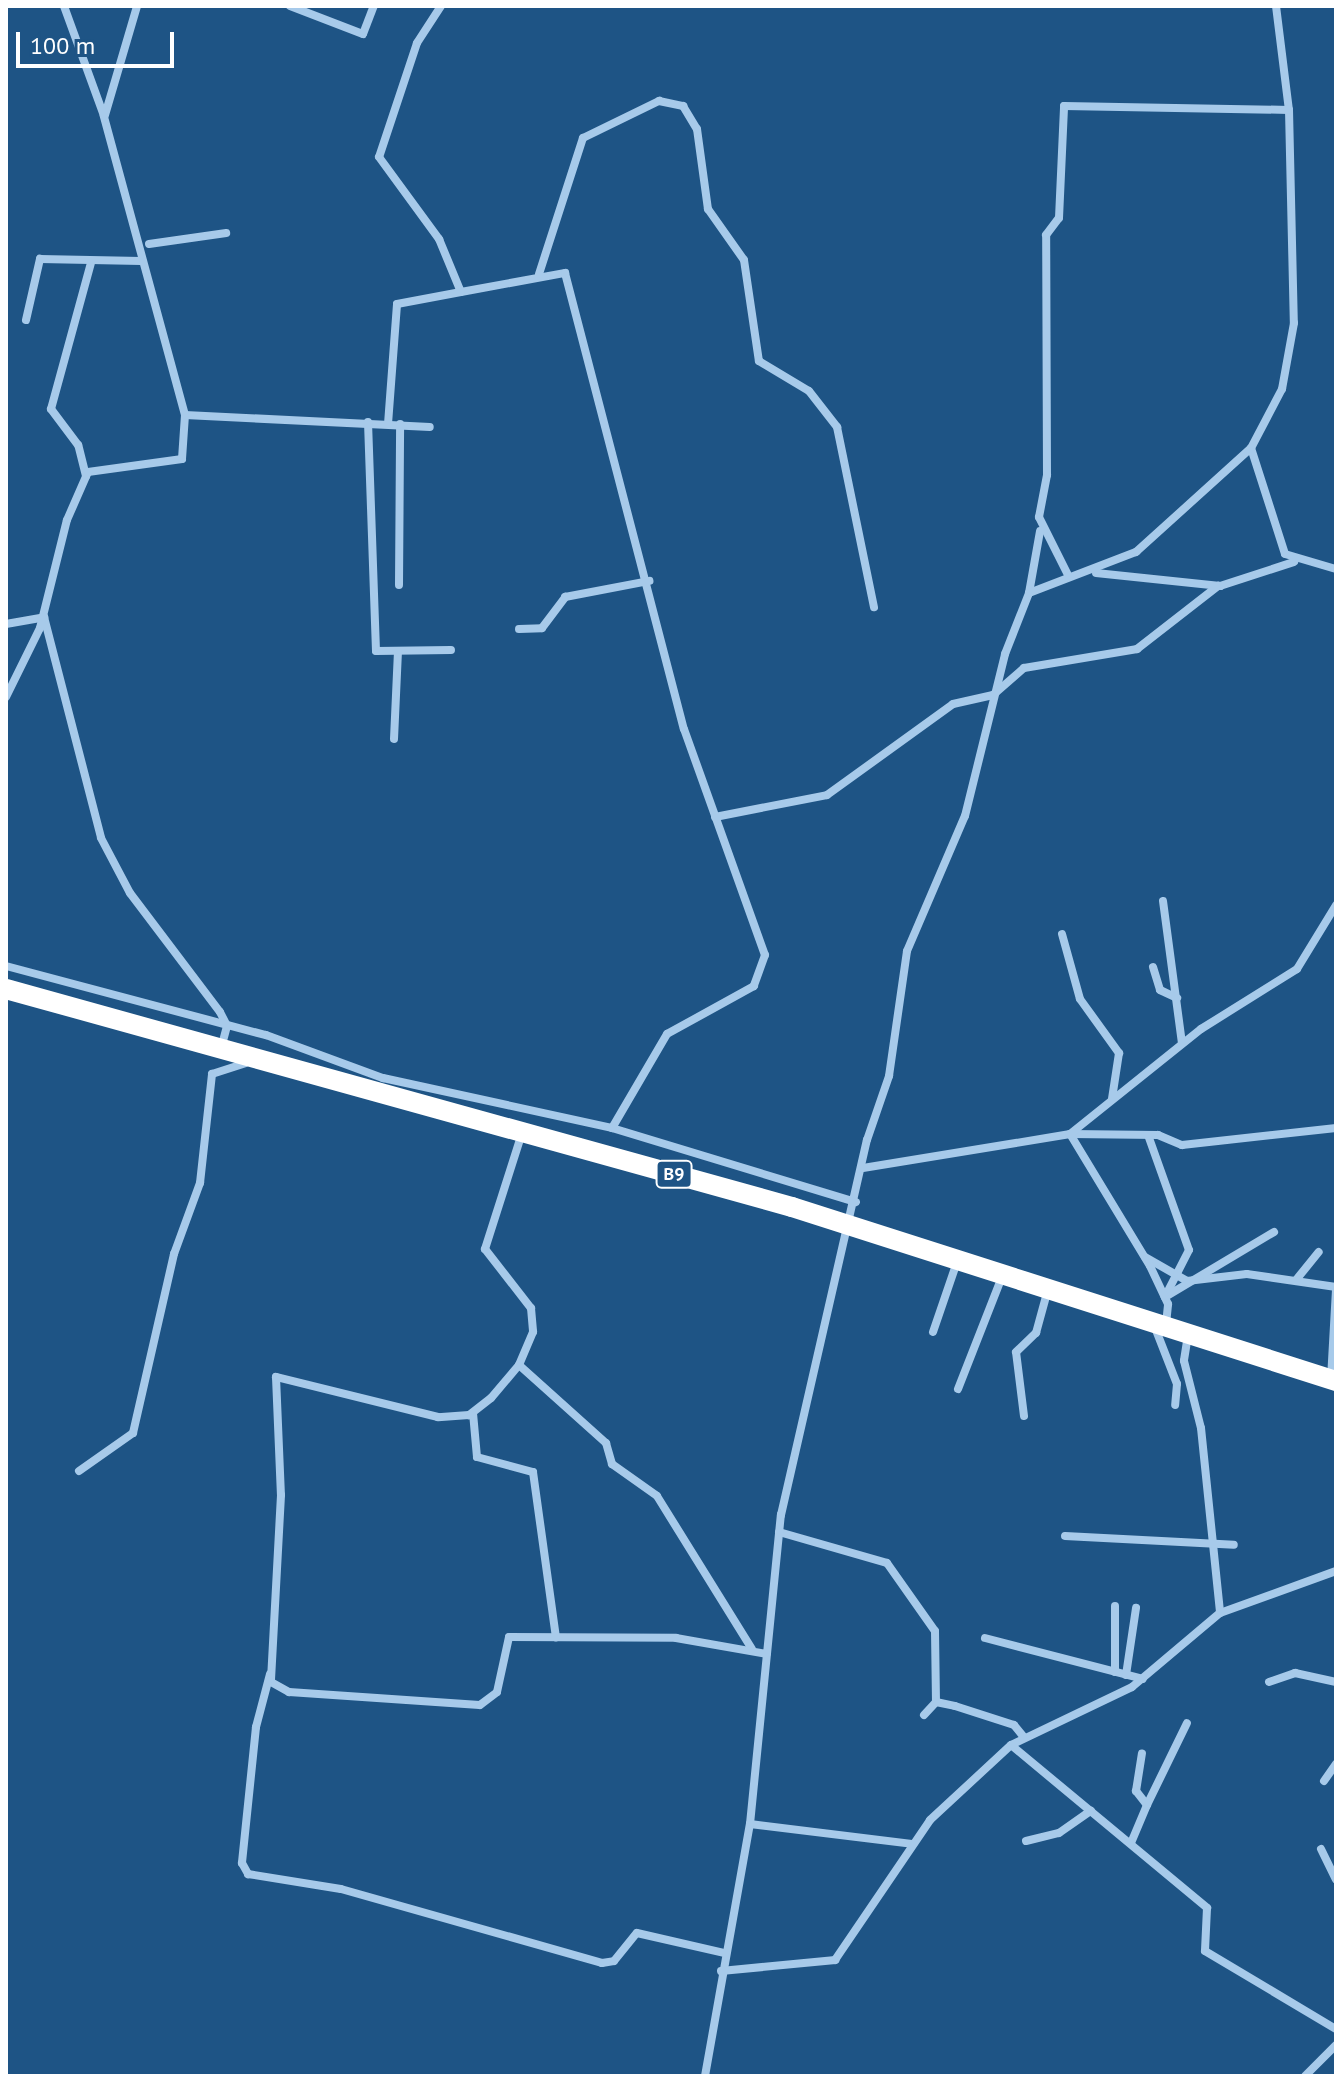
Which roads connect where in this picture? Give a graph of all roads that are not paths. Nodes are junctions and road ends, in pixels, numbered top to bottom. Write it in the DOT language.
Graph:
graph roads {
  1 [pos="64,6"];
  2 [pos="137,6"];
  3 [pos="290,6"];
  4 [pos="374,6"];
  5 [pos="441,6"];
  6 [pos="1276,6"];
  7 [pos="1289,110"];
  8 [pos="104,116"];
  9 [pos="226,233"];
  10 [pos="149,244"];
  11 [pos="136,246"];
  12 [pos="140,259"];
  13 [pos="91,263"];
  14 [pos="539,274"];
  15 [pos="461,292"];
  16 [pos="26,320"];
  17 [pos="185,415"];
  18 [pos="368,422"];
  19 [pos="388,424"];
  20 [pos="400,424"];
  21 [pos="430,427"];
  22 [pos="1251,448"];
  23 [pos="86,476"];
  24 [pos="1040,529"];
  25 [pos="1294,562"];
  26 [pos="1336,569"];
  27 [pos="1087,572"];
  28 [pos="1069,577"];
  29 [pos="649,581"];
  30 [pos="399,585"];
  31 [pos="1218,586"];
  32 [pos="1029,593"];
  33 [pos="874,607"];
  34 [pos="44,617"];
  35 [pos="6,624"];
  36 [pos="519,629"];
  37 [pos="451,650"];
  38 [pos="398,652"];
  39 [pos="993,695"];
  40 [pos="6,697"];
  41 [pos="394,739"];
  42 [pos="715,817"];
  43 [pos="1163,901"];
  44 [pos="1336,905"];
  45 [pos="1062,934"];
  46 [pos="6,966"];
  47 [pos="1153,967"];
  48 [pos="6,989"];
  49 [pos="1177,998"];
  50 [pos="227,1026"];
  51 [pos="1182,1043"];
  52 [pos="220,1048"];
  53 [pos="266,1062"];
  54 [pos="1112,1100"];
  55 [pos="612,1128"];
  56 [pos="1336,1128"];
  57 [pos="522,1132"];
  58 [pos="1070,1134"];
  59 [pos="1148,1135"];
  60 [pos="863,1168"];
  61 [pos="856,1202"];
  62 [pos="851,1227"];
  63 [pos="1274,1232"];
  64 [pos="1319,1252"];
  65 [pos="1145,1256"];
  66 [pos="957,1262"];
  67 [pos="1003,1274"];
  68 [pos="1173,1275"];
  69 [pos="1296,1280"];
  70 [pos="1195,1282"];
  71 [pos="1048,1288"];
  72 [pos="1336,1288"];
  73 [pos="1165,1297"];
  74 [pos="1159,1326"];
  75 [pos="933,1332"];
  76 [pos="1188,1335"];
  77 [pos="519,1365"];
  78 [pos="1334,1380"];
  79 [pos="958,1389"];
  80 [pos="1175,1405"];
  81 [pos="473,1413"];
  82 [pos="1024,1416"];
  83 [pos="79,1471"];
  84 [pos="779,1532"];
  85 [pos="1065,1536"];
  86 [pos="1216,1545"];
  87 [pos="1234,1545"];
  88 [pos="1336,1571"];
  89 [pos="1115,1606"];
  90 [pos="1136,1608"];
  91 [pos="1220,1613"];
  92 [pos="556,1637"];
  93 [pos="985,1638"];
  94 [pos="752,1649"];
  95 [pos="767,1654"];
  96 [pos="270,1672"];
  97 [pos="1115,1672"];
  98 [pos="1126,1675"];
  99 [pos="1143,1679"];
  100 [pos="1269,1682"];
  101 [pos="1336,1682"];
  102 [pos="936,1702"];
  103 [pos="924,1715"];
  104 [pos="1187,1723"];
  105 [pos="1023,1736"];
  106 [pos="1011,1745"];
  107 [pos="1142,1753"];
  108 [pos="1336,1764"];
  109 [pos="1324,1781"];
  110 [pos="1147,1805"];
  111 [pos="1091,1811"];
  112 [pos="750,1824"];
  113 [pos="1026,1841"];
  114 [pos="1131,1843"];
  115 [pos="912,1844"];
  116 [pos="1321,1849"];
  117 [pos="1336,1880"];
  118 [pos="724,1953"];
  119 [pos="721,1971"];
  120 [pos="1336,2029"];
  121 [pos="1336,2045"];
  122 [pos="705,2076"];
  123 [pos="1305,2076"];
  1 -- 8 [label="street"];
  2 -- 8 [label="street"];
  3 -- 4 [label="street"];
  5 -- 15 [label="street"];
  6 -- 7 [label="street"];
  7 -- 22 [label="street"];
  7 -- 24 [label="street"];
  8 -- 11 [label="street"];
  9 -- 10 [label="street"];
  10 -- 11 [label="street"];
  10 -- 12 [label="street"];
  11 -- 12 [label="street"];
  12 -- 13 [label="street"];
  12 -- 17 [label="street"];
  13 -- 16 [label="street"];
  13 -- 23 [label="street"];
  14 -- 15 [label="street"];
  14 -- 29 [label="street"];
  14 -- 33 [label="street"];
  15 -- 19 [label="street"];
  17 -- 18 [label="street"];
  17 -- 23 [label="street"];
  18 -- 19 [label="street"];
  18 -- 38 [label="street"];
  19 -- 20 [label="street"];
  20 -- 21 [label="street"];
  20 -- 30 [label="street"];
  22 -- 25 [label="street"];
  22 -- 27 [label="street"];
  23 -- 34 [label="street"];
  24 -- 28 [label="street"];
  24 -- 32 [label="street"];
  25 -- 26 [label="street"];
  25 -- 31 [label="street"];
  27 -- 28 [label="street"];
  27 -- 31 [label="street"];
  28 -- 32 [label="street"];
  29 -- 36 [label="street"];
  29 -- 42 [label="street"];
  31 -- 39 [label="street"];
  32 -- 39 [label="street"];
  34 -- 35 [label="street"];
  34 -- 40 [label="street"];
  34 -- 50 [label="street"];
  37 -- 38 [label="street"];
  38 -- 41 [label="street"];
  39 -- 42 [label="street"];
  39 -- 60 [label="street"];
  42 -- 55 [label="street"];
  43 -- 49 [label="street"];
  44 -- 51 [label="street"];
  45 -- 54 [label="street"];
  46 -- 50 [label="street"];
  47 -- 49 [label="street"];
  48 -- 52 [label="highway, B9"];
  49 -- 51 [label="street"];
  50 -- 52 [label="street"];
  50 -- 55 [label="street"];
  51 -- 54 [label="street"];
  52 -- 53 [label="highway, B9"];
  53 -- 57 [label="highway, B9"];
  53 -- 83 [label="street"];
  54 -- 58 [label="street"];
  55 -- 61 [label="street"];
  56 -- 59 [label="street"];
  57 -- 62 [label="highway, B9"];
  57 -- 77 [label="street"];
  58 -- 59 [label="street"];
  58 -- 60 [label="street"];
  58 -- 65 [label="street"];
  59 -- 68 [label="street"];
  60 -- 61 [label="street"];
  61 -- 62 [label="street"];
  62 -- 66 [label="highway, B9"];
  62 -- 84 [label="street"];
  63 -- 70 [label="street"];
  64 -- 69 [label="street"];
  65 -- 68 [label="street"];
  65 -- 73 [label="street"];
  66 -- 67 [label="highway, B9"];
  66 -- 75 [label="street"];
  67 -- 71 [label="highway, B9"];
  67 -- 79 [label="street"];
  68 -- 70 [label="street"];
  68 -- 73 [label="street"];
  69 -- 70 [label="street"];
  69 -- 72 [label="street"];
  70 -- 73 [label="street"];
  71 -- 74 [label="highway, B9"];
  71 -- 82 [label="street"];
  72 -- 78 [label="street"];
  73 -- 74 [label="street"];
  74 -- 76 [label="highway, B9"];
  74 -- 80 [label="street"];
  76 -- 78 [label="highway, B9"];
  76 -- 86 [label="street"];
  77 -- 81 [label="street"];
  77 -- 94 [label="street"];
  81 -- 92 [label="street"];
  81 -- 96 [label="street"];
  84 -- 95 [label="street"];
  84 -- 102 [label="street"];
  85 -- 86 [label="street"];
  86 -- 87 [label="street"];
  86 -- 91 [label="street"];
  88 -- 91 [label="street"];
  89 -- 97 [label="street"];
  90 -- 98 [label="street"];
  91 -- 99 [label="street"];
  92 -- 94 [label="street"];
  92 -- 96 [label="street"];
  93 -- 97 [label="street"];
  94 -- 95 [label="street"];
  95 -- 112 [label="street"];
  96 -- 118 [label="street"];
  97 -- 98 [label="street"];
  98 -- 99 [label="street"];
  99 -- 105 [label="street"];
  100 -- 101 [label="street"];
  102 -- 103 [label="street"];
  102 -- 105 [label="street"];
  104 -- 110 [label="street"];
  105 -- 106 [label="street"];
  106 -- 111 [label="street"];
  106 -- 115 [label="street"];
  107 -- 110 [label="street"];
  108 -- 109 [label="street"];
  110 -- 114 [label="street"];
  111 -- 113 [label="street"];
  111 -- 114 [label="street"];
  112 -- 115 [label="street"];
  112 -- 118 [label="street"];
  114 -- 120 [label="street"];
  115 -- 119 [label="street"];
  116 -- 117 [label="street"];
  118 -- 119 [label="street"];
  119 -- 122 [label="street"];
  121 -- 123 [label="street"];
}
